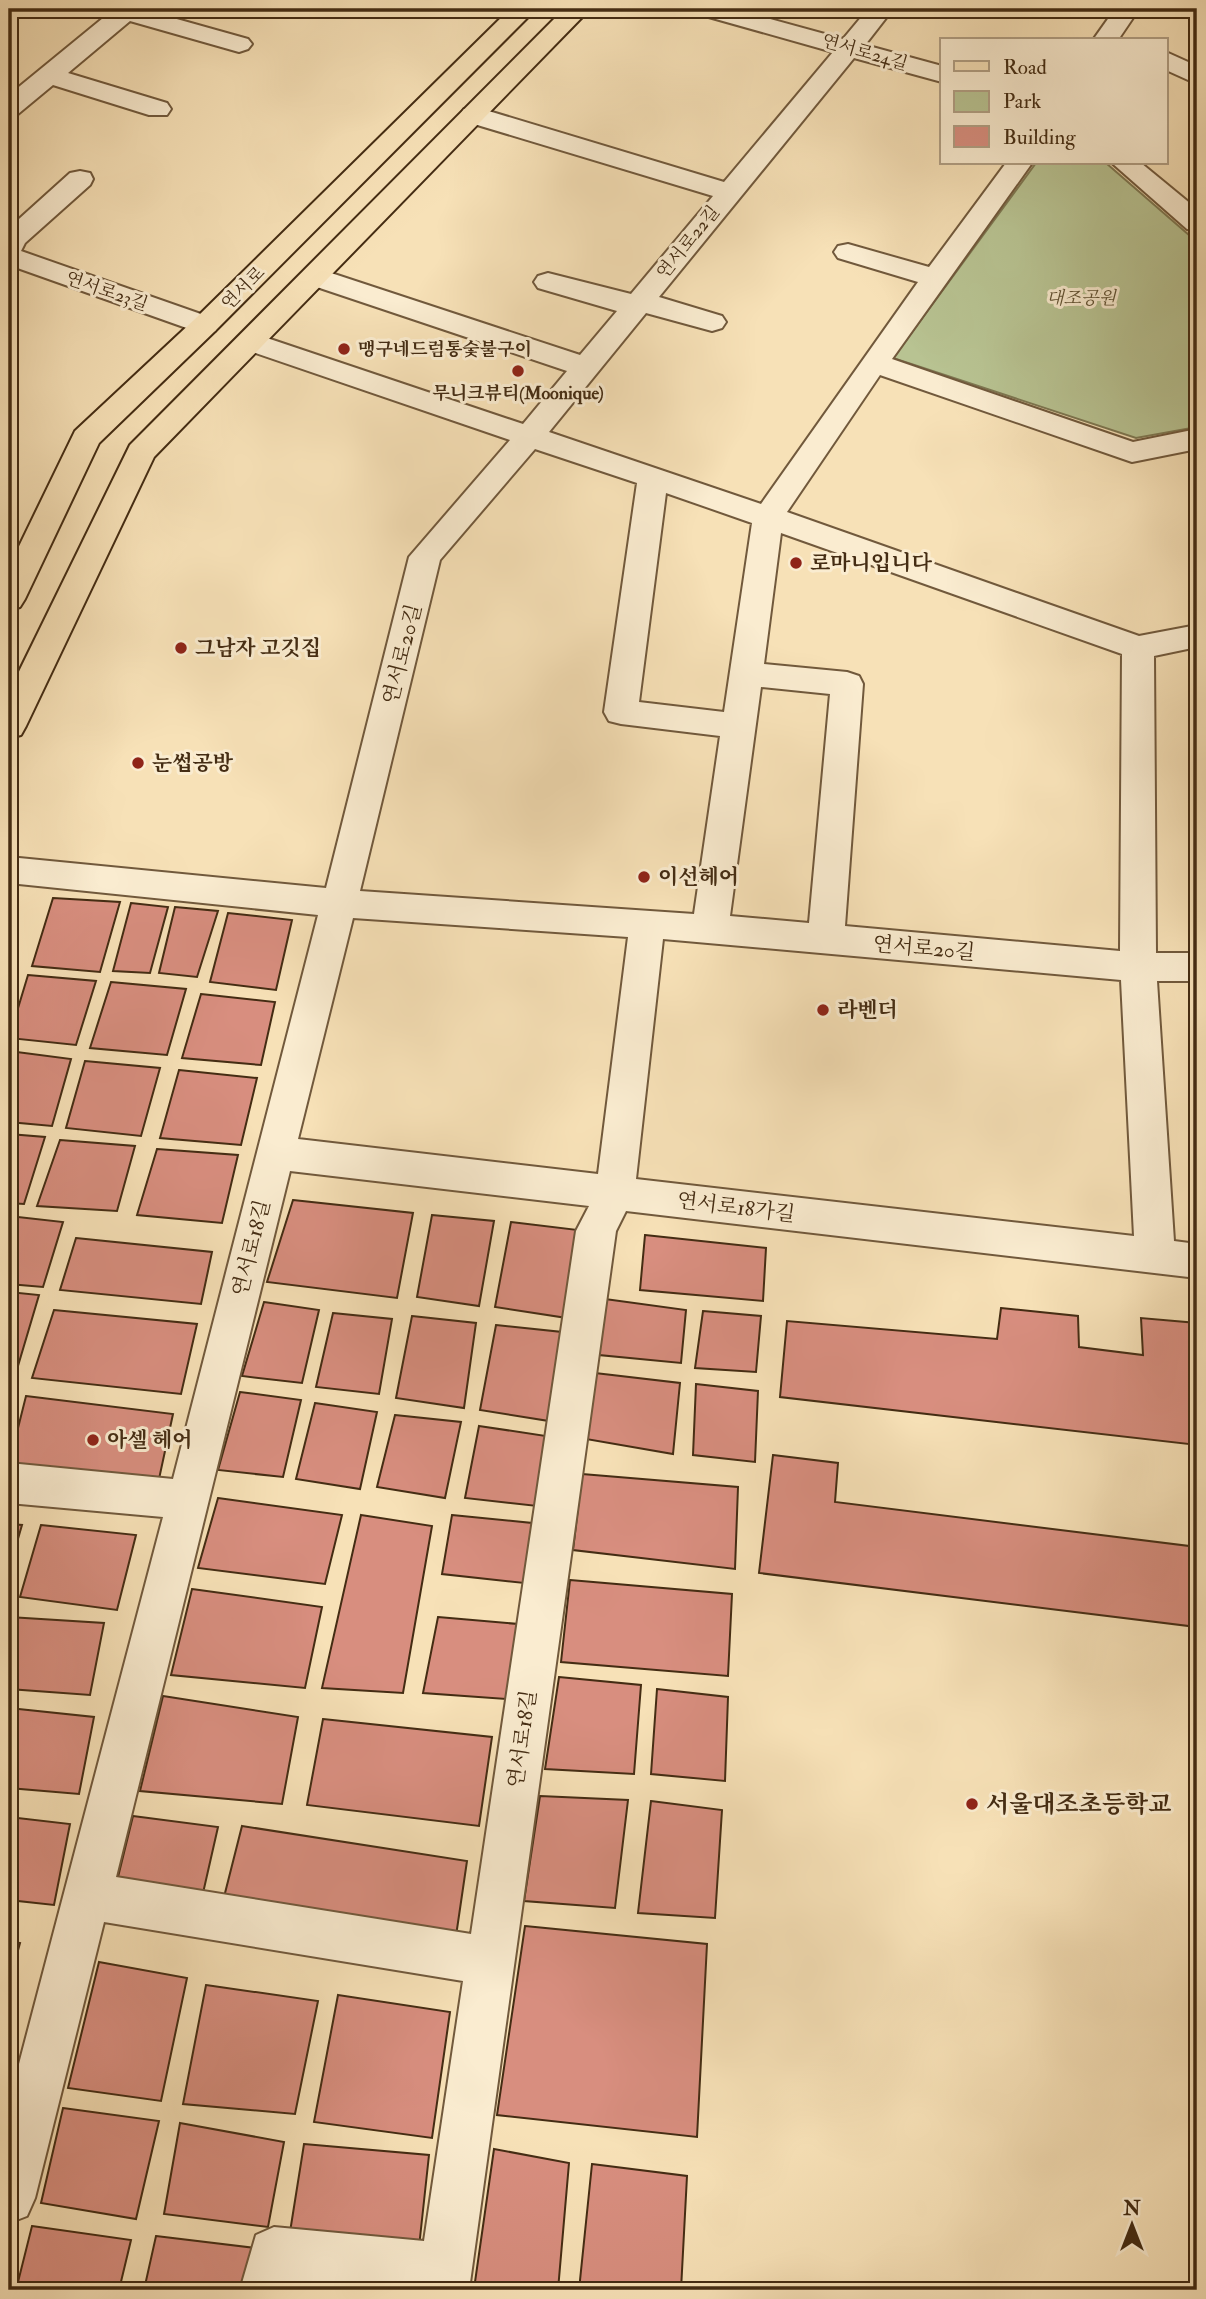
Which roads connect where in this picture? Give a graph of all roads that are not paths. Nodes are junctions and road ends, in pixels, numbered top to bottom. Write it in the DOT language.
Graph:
graph roads {
  1 [pos="524,9"];
  2 [pos="578,9"];
  3 [pos="707,9"];
  4 [pos="881,9"];
  5 [pos="1127,9"];
  6 [pos="127,10"];
  7 [pos="1114,38"];
  8 [pos="239,44"];
  9 [pos="848,47"];
  10 [pos="1168,62"];
  11 [pos="940,73"];
  12 [pos="49,75"];
  13 [pos="1197,76"];
  14 [pos="9,108"];
  15 [pos="158,109"];
  16 [pos="473,115"];
  17 [pos="1018,164"];
  18 [pos="1126,164"];
  19 [pos="80,179"];
  20 [pos="729,192"];
  21 [pos="1197,222"];
  22 [pos="9,248"];
  23 [pos="848,252"];
  24 [pos="9,256"];
  25 [pos="315,277"];
  26 [pos="935,278"];
  27 [pos="548,282"];
  28 [pos="638,303"];
  29 [pos="712,322"];
  30 [pos="205,326"];
  31 [pos="251,342"];
  32 [pos="874,363"];
  33 [pos="585,367"];
  34 [pos="528,438"];
  35 [pos="1197,439"];
  36 [pos="653,479"];
  37 [pos="768,517"];
  38 [pos="9,599"];
  39 [pos="1197,636"];
  40 [pos="1138,648"];
  41 [pos="746,674"];
  42 [pos="9,726"];
  43 [pos="739,726"];
  44 [pos="9,870"];
  45 [pos="339,903"];
  46 [pos="647,925"];
  47 [pos="710,929"];
  48 [pos="826,939"];
  49 [pos="1138,967"];
  50 [pos="1197,967"];
  51 [pos="275,1153"];
  52 [pos="615,1193"];
  53 [pos="1155,1256"];
  54 [pos="1197,1261"];
  55 [pos="9,1483"];
  56 [pos="189,1500"];
  57 [pos="87,1896"];
  58 [pos="490,1961"];
  59 [pos="9,2198"];
  60 [pos="444,2280"];
  61 [pos="267,2290"];
  1 -- 30 [label="main road, 연서로"];
  2 -- 16 [label="main road"];
  3 -- 9 [label="street, 연서로24길"];
  4 -- 9 [label="street, 연서로22길"];
  5 -- 7 [label="street"];
  6 -- 8 [label="street"];
  6 -- 12 [label="street"];
  9 -- 11 [label="street, 연서로24길"];
  9 -- 20 [label="street, 연서로22길"];
  10 -- 13 [label="street"];
  12 -- 14 [label="street"];
  12 -- 15 [label="street"];
  16 -- 20 [label="street"];
  16 -- 25 [label="main road"];
  17 -- 26 [label="street"];
  18 -- 21 [label="street"];
  19 -- 22 [label="street"];
  20 -- 28 [label="street, 연서로22길"];
  23 -- 26 [label="street"];
  24 -- 30 [label="street, 연서로23길"];
  25 -- 31 [label="main road"];
  25 -- 33 [label="street"];
  26 -- 32 [label="street"];
  27 -- 28 [label="street"];
  28 -- 29 [label="street"];
  28 -- 33 [label="street, 연서로22길"];
  30 -- 38 [label="main road, 연서로"];
  31 -- 34 [label="street"];
  31 -- 42 [label="main road"];
  32 -- 35 [label="street"];
  32 -- 37 [label="street"];
  33 -- 34 [label="street, 연서로22길"];
  34 -- 36 [label="street"];
  34 -- 45 [label="street, 연서로20길"];
  36 -- 37 [label="street"];
  36 -- 43 [label="street"];
  37 -- 40 [label="street"];
  37 -- 41 [label="street"];
  39 -- 40 [label="street"];
  40 -- 49 [label="street"];
  41 -- 43 [label="street"];
  41 -- 48 [label="street"];
  43 -- 47 [label="street"];
  44 -- 45 [label="street, 연서로20길"];
  45 -- 46 [label="street, 연서로20길"];
  45 -- 51 [label="street, 연서로20길"];
  46 -- 47 [label="street, 연서로20길"];
  46 -- 52 [label="street, 연서로18길"];
  47 -- 48 [label="street, 연서로20길"];
  48 -- 49 [label="street, 연서로20길"];
  49 -- 50 [label="street, 연서로20길"];
  49 -- 53 [label="street"];
  51 -- 52 [label="street, 연서로18가길"];
  51 -- 56 [label="street, 연서로18길"];
  52 -- 53 [label="street, 연서로18가길"];
  52 -- 58 [label="street, 연서로18길"];
  53 -- 54 [label="street, 연서로18가길"];
  55 -- 56 [label="street"];
  56 -- 57 [label="street, 연서로18길"];
  57 -- 58 [label="street"];
  57 -- 59 [label="street, 연서로18길"];
  58 -- 60 [label="street, 연서로18길"];
  60 -- 61 [label="street"];
}
